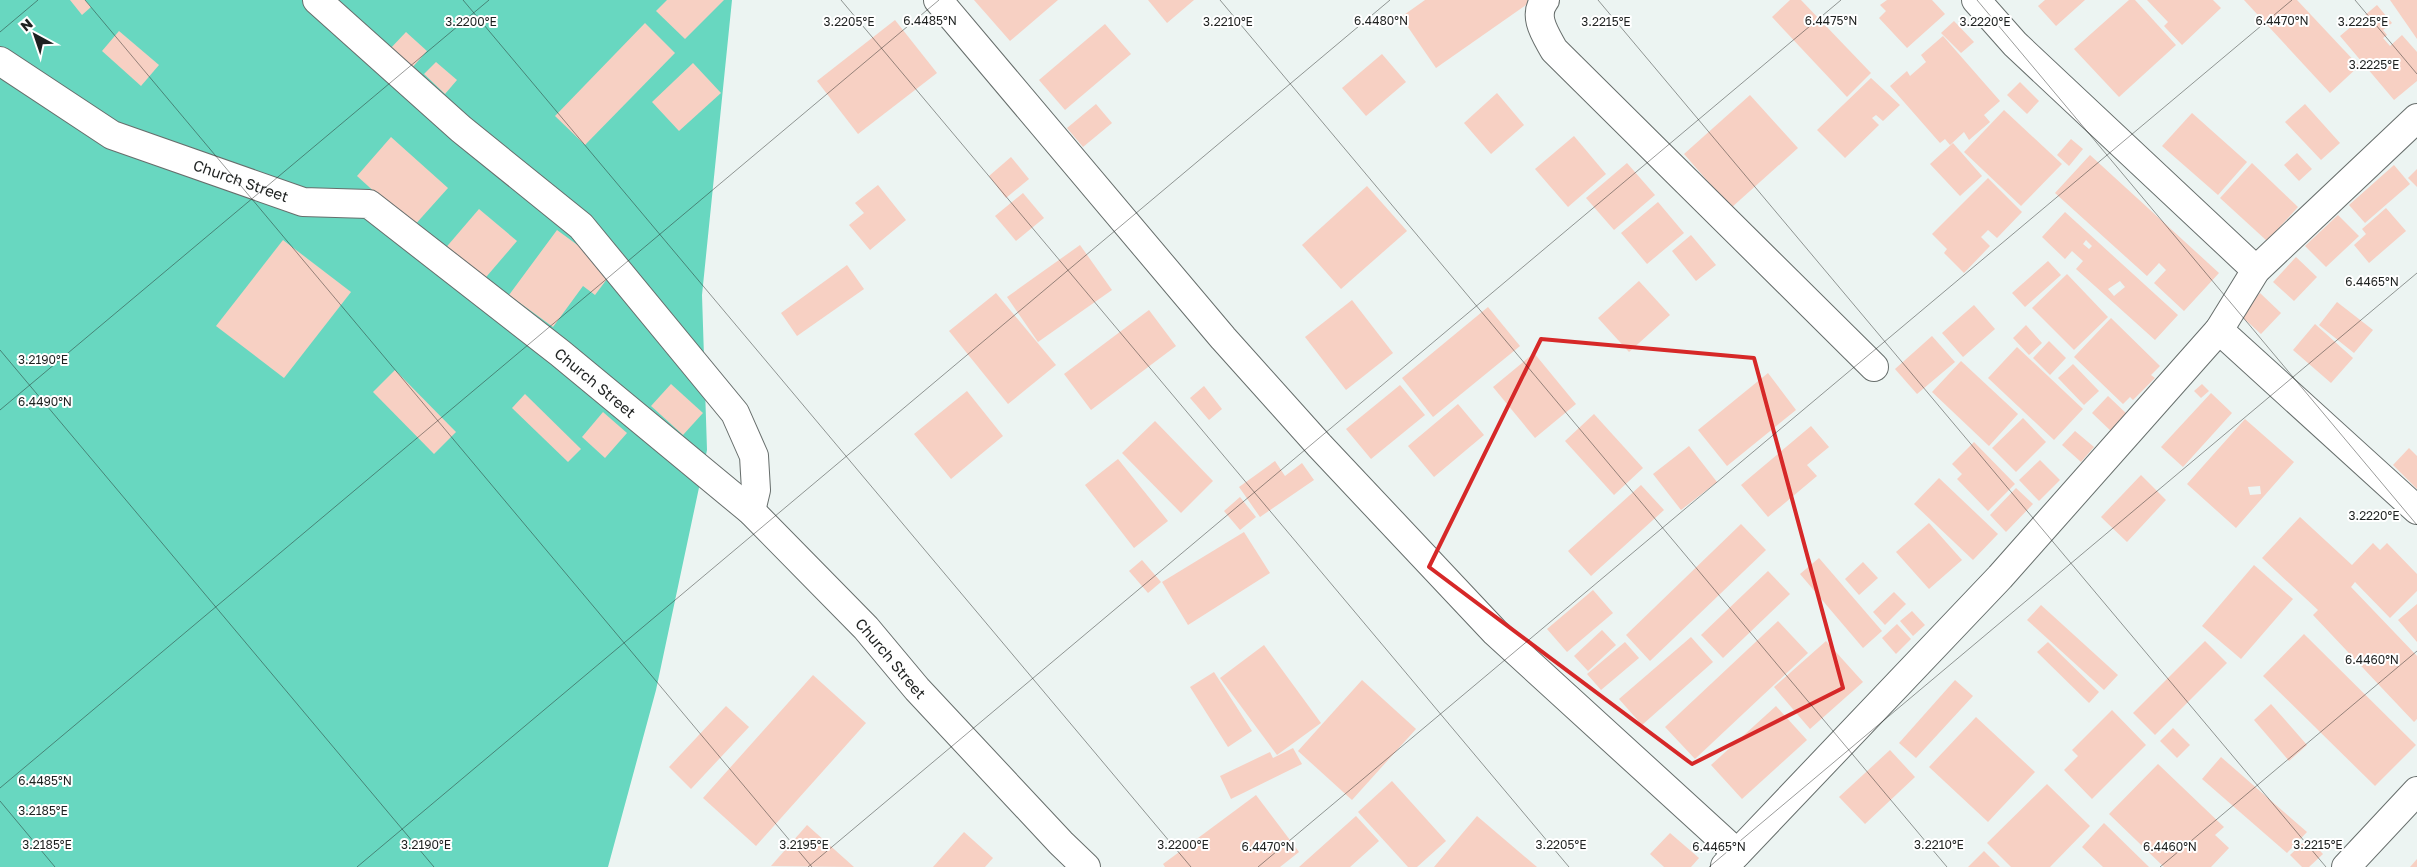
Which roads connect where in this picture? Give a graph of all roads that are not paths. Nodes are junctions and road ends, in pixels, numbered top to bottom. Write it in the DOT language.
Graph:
graph roads {
  1 [pos="317,0"];
  2 [pos="938,0"];
  3 [pos="1545,0"];
  4 [pos="1976,0"];
  5 [pos="0,61"];
  6 [pos="2417,118"];
  7 [pos="2256,270"];
  8 [pos="2219,330"];
  9 [pos="1874,366"];
  10 [pos="2417,510"];
  11 [pos="751,511"];
  12 [pos="2417,791"];
  13 [pos="1731,860"];
  14 [pos="1086,867"];
  15 [pos="2346,867"];
  1 -- 11 [label="street"];
  2 -- 13 [label="street"];
  3 -- 9 [label="street"];
  4 -- 7 [label="street"];
  5 -- 11 [label="street, Church Street"];
  6 -- 7 [label="street"];
  7 -- 8 [label="street"];
  8 -- 10 [label="street"];
  8 -- 13 [label="street"];
  11 -- 14 [label="street, Church Street"];
  12 -- 15 [label="street"];
}
